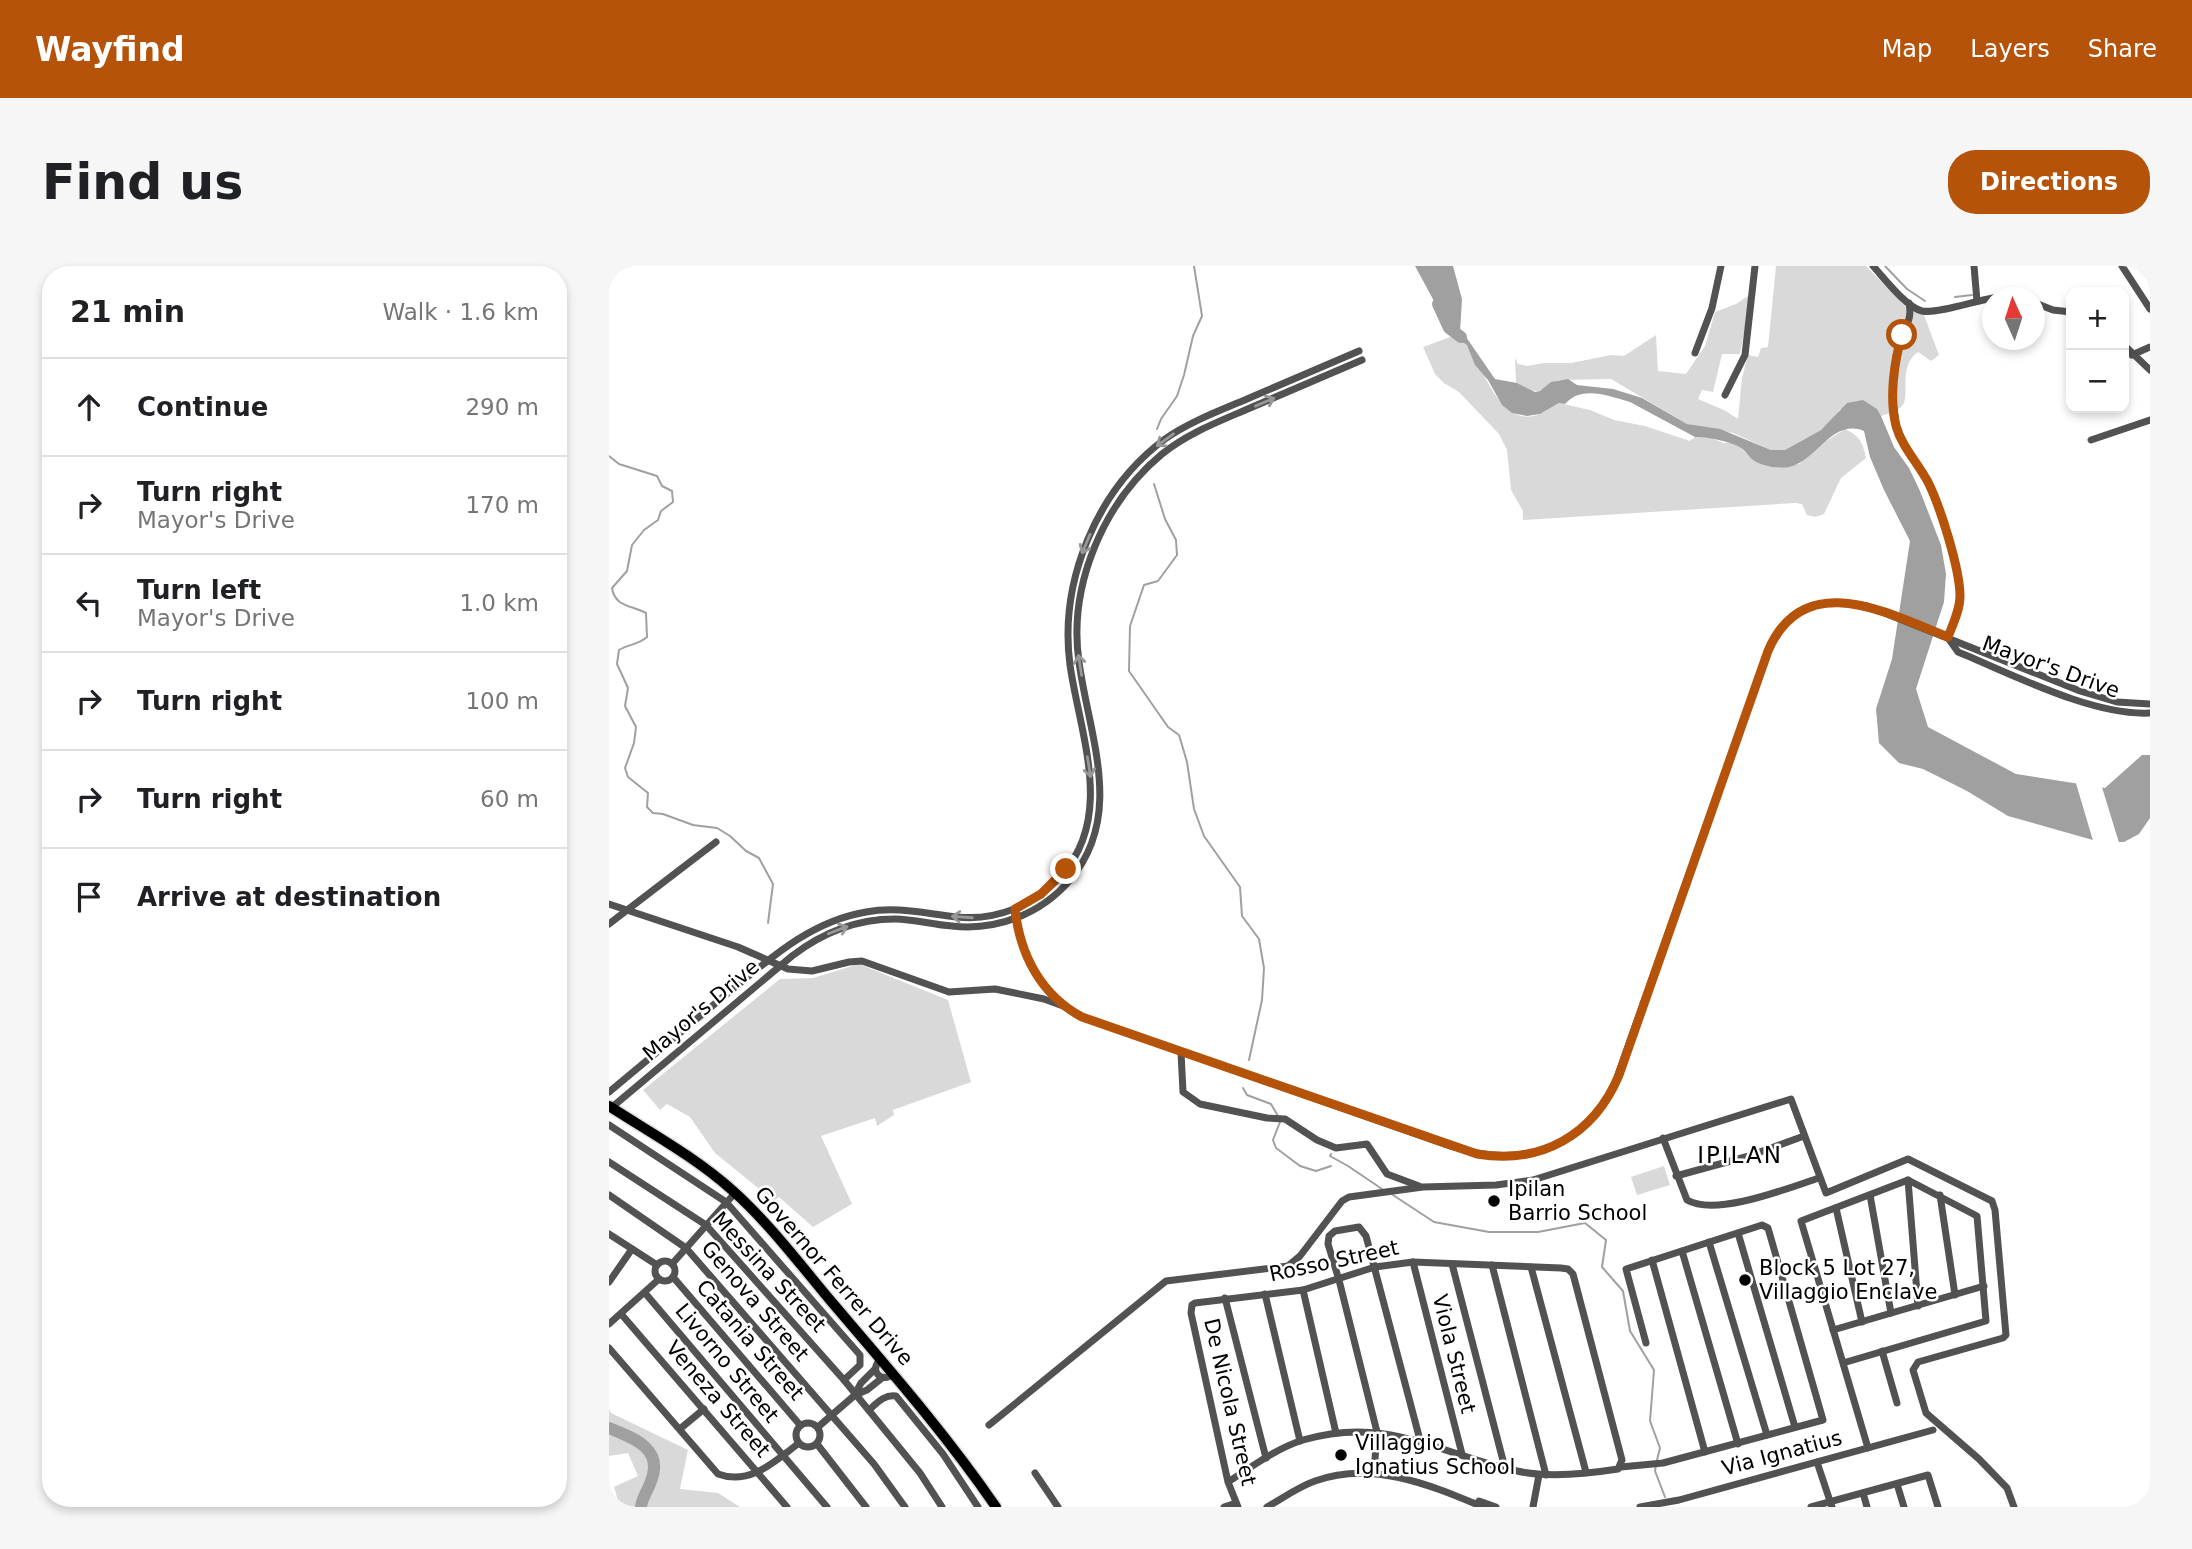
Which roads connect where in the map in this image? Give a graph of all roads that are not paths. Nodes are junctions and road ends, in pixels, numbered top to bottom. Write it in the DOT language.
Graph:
graph roads {
  1 [pos="1721,266"];
  2 [pos="1755,266"];
  3 [pos="1873,266"];
  4 [pos="1974,266"];
  5 [pos="2122,266"];
  6 [pos="1982,300"];
  7 [pos="1976,301"];
  8 [pos="1909,303"];
  9 [pos="2045,307"];
  10 [pos="2150,309"];
  11 [pos="2066,311"];
  12 [pos="2150,347"];
  13 [pos="2128,350"];
  14 [pos="1359,351"];
  15 [pos="1695,353"];
  16 [pos="2132,355"];
  17 [pos="1362,360"];
  18 [pos="2150,370"];
  19 [pos="1725,395"];
  20 [pos="2150,420"];
  21 [pos="2091,440"];
  22 [pos="1945,636"];
  23 [pos="2090,699"];
  24 [pos="2150,704"];
  25 [pos="2150,713"];
  26 [pos="716,842"];
  27 [pos="609,904"];
  28 [pos="627,909"];
  29 [pos="1015,909"];
  30 [pos="1016,918"];
  31 [pos="609,924"];
  32 [pos="768,961"];
  33 [pos="782,967"];
  34 [pos="1063,1006"];
  35 [pos="1181,1052"];
  36 [pos="609,1091"];
  37 [pos="610,1107"];
  38 [pos="609,1125"];
  39 [pos="1804,1136"];
  40 [pos="1663,1138"];
  41 [pos="609,1163"];
  42 [pos="1676,1176"];
  43 [pos="1819,1178"];
  44 [pos="1908,1180"];
  45 [pos="1423,1187"];
  46 [pos="735,1193"];
  47 [pos="609,1195"];
  48 [pos="1870,1195"];
  49 [pos="1940,1195"];
  50 [pos="726,1202"];
  51 [pos="1836,1208"];
  52 [pos="706,1226"];
  53 [pos="1738,1233"];
  54 [pos="609,1234"];
  55 [pos="1709,1242"];
  56 [pos="686,1248"];
  57 [pos="632,1249"];
  58 [pos="1682,1251"];
  59 [pos="1652,1260"];
  60 [pos="1413,1262"];
  61 [pos="672,1264"];
  62 [pos="1452,1264"];
  63 [pos="657,1265"];
  64 [pos="1492,1265"];
  65 [pos="1375,1267"];
  66 [pos="1531,1267"];
  67 [pos="673,1277"];
  68 [pos="659,1279"];
  69 [pos="1339,1280"];
  70 [pos="609,1282"];
  71 [pos="1984,1286"];
  72 [pos="1303,1290"];
  73 [pos="645,1293"];
  74 [pos="1265,1294"];
  75 [pos="1955,1295"];
  76 [pos="1225,1298"];
  77 [pos="1192,1305"];
  78 [pos="1917,1306"];
  79 [pos="1891,1313"];
  80 [pos="622,1315"];
  81 [pos="1862,1322"];
  82 [pos="609,1324"];
  83 [pos="1833,1330"];
  84 [pos="1646,1343"];
  85 [pos="609,1348"];
  86 [pos="1882,1351"];
  87 [pos="881,1359"];
  88 [pos="1843,1363"];
  89 [pos="875,1369"];
  90 [pos="894,1374"];
  91 [pos="881,1378"];
  92 [pos="844,1380"];
  93 [pos="855,1395"];
  94 [pos="1897,1403"];
  95 [pos="703,1409"];
  96 [pos="869,1410"];
  97 [pos="831,1416"];
  98 [pos="800,1425"];
  99 [pos="989,1425"];
  100 [pos="818,1427"];
  101 [pos="1795,1427"];
  102 [pos="681,1429"];
  103 [pos="1933,1430"];
  104 [pos="1377,1432"];
  105 [pos="1336,1433"];
  106 [pos="1767,1436"];
  107 [pos="1420,1440"];
  108 [pos="1300,1441"];
  109 [pos="799,1443"];
  110 [pos="817,1444"];
  111 [pos="1738,1444"];
  112 [pos="1868,1448"];
  113 [pos="1705,1452"];
  114 [pos="1462,1454"];
  115 [pos="783,1455"];
  116 [pos="1266,1458"];
  117 [pos="1817,1462"];
  118 [pos="1621,1467"];
  119 [pos="1505,1468"];
  120 [pos="1586,1472"];
  121 [pos="759,1473"];
  122 [pos="1035,1473"];
  123 [pos="1374,1473"];
  124 [pos="1543,1475"];
  125 [pos="1228,1482"];
  126 [pos="1897,1484"];
  127 [pos="1863,1493"];
  128 [pos="1454,1495"];
  129 [pos="1831,1504"];
  130 [pos="1237,1505"];
  131 [pos="787,1507"];
  132 [pos="827,1507"];
  133 [pos="866,1507"];
  134 [pos="905,1507"];
  135 [pos="942,1507"];
  136 [pos="978,1507"];
  137 [pos="996,1507"];
  138 [pos="1058,1507"];
  139 [pos="1224,1507"];
  140 [pos="1267,1507"];
  141 [pos="1482,1507"];
  142 [pos="1496,1507"];
  143 [pos="1533,1507"];
  144 [pos="1640,1507"];
  145 [pos="1811,1507"];
  146 [pos="1867,1507"];
  147 [pos="1904,1507"];
  148 [pos="1938,1507"];
  149 [pos="2014,1507"];
  1 -- 15 [label="street"];
  2 -- 19 [label="street"];
  3 -- 8 [label="street"];
  4 -- 7 [label="street"];
  5 -- 10 [label="street"];
  6 -- 7 [label="street"];
  7 -- 8 [label="street"];
  8 -- 22 [label="street"];
  9 -- 11 [label="street"];
  12 -- 16 [label="street"];
  13 -- 16 [label="street"];
  14 -- 29 [label="street, one-way"];
  16 -- 18 [label="street"];
  30 -- 17 [label="street, one-way"];
  20 -- 21 [label="street"];
  22 -- 23 [label="street, Mayor's Drive"];
  22 -- 35 [label="street, Mayor's Drive"];
  23 -- 24 [label="street, Mayor's Drive"];
  23 -- 25 [label="street, Mayor's Drive"];
  26 -- 28 [label="street"];
  27 -- 28 [label="street"];
  28 -- 31 [label="street"];
  28 -- 32 [label="street"];
  29 -- 30 [label="street"];
  29 -- 32 [label="street, one-way"];
  33 -- 30 [label="street, one-way"];
  30 -- 34 [label="street"];
  32 -- 33 [label="street, Mayor's Drive"];
  32 -- 36 [label="street, Mayor's Drive"];
  33 -- 34 [label="street, Mayor's Drive"];
  33 -- 37 [label="street, Mayor's Drive"];
  34 -- 35 [label="street, Mayor's Drive"];
  35 -- 45 [label="street"];
  37 -- 46 [label="main road, Governor Ferrer Drive"];
  38 -- 50 [label="street"];
  39 -- 40 [label="street"];
  39 -- 42 [label="street"];
  39 -- 43 [label="street"];
  40 -- 42 [label="street"];
  40 -- 45 [label="street"];
  41 -- 52 [label="street, Messina Street"];
  42 -- 43 [label="street"];
  43 -- 149 [label="street"];
  44 -- 48 [label="street"];
  44 -- 49 [label="street"];
  44 -- 78 [label="street"];
  45 -- 99 [label="street"];
  46 -- 50 [label="street"];
  46 -- 87 [label="main road, Governor Ferrer Drive"];
  47 -- 56 [label="street, Genova Street"];
  48 -- 51 [label="street"];
  48 -- 79 [label="street"];
  49 -- 71 [label="street"];
  49 -- 75 [label="street"];
  50 -- 52 [label="street"];
  50 -- 92 [label="street"];
  51 -- 81 [label="street"];
  51 -- 83 [label="street"];
  52 -- 56 [label="street"];
  52 -- 92 [label="street, Messina Street"];
  53 -- 55 [label="street"];
  53 -- 101 [label="street"];
  53 -- 101 [label="street"];
  54 -- 57 [label="street"];
  55 -- 58 [label="street"];
  55 -- 106 [label="street"];
  56 -- 61 [label="street"];
  56 -- 97 [label="street, Genova Street"];
  57 -- 63 [label="street"];
  57 -- 70 [label="street"];
  58 -- 59 [label="street"];
  58 -- 111 [label="street"];
  59 -- 84 [label="street"];
  59 -- 113 [label="street"];
  60 -- 62 [label="street, Rosso Street"];
  60 -- 65 [label="street, Rosso Street"];
  60 -- 114 [label="street, Viola Street"];
  61 -- 63 [label="street"];
  61 -- 67 [label="street"];
  62 -- 64 [label="street, Rosso Street"];
  62 -- 119 [label="street"];
  63 -- 68 [label="street"];
  64 -- 66 [label="street, Rosso Street"];
  64 -- 124 [label="street"];
  65 -- 69 [label="street, Rosso Street"];
  65 -- 69 [label="street"];
  65 -- 107 [label="street"];
  66 -- 118 [label="street, Rosso Street"];
  66 -- 120 [label="street"];
  67 -- 68 [label="street"];
  67 -- 98 [label="street, Catania Street"];
  68 -- 73 [label="street"];
  69 -- 72 [label="street, Rosso Street"];
  69 -- 104 [label="street"];
  71 -- 75 [label="street"];
  71 -- 86 [label="street"];
  72 -- 74 [label="street, Rosso Street"];
  72 -- 105 [label="street"];
  73 -- 80 [label="street"];
  73 -- 115 [label="street, Livorno Street"];
  74 -- 76 [label="street, Rosso Street"];
  74 -- 108 [label="street"];
  75 -- 78 [label="street"];
  76 -- 77 [label="street, Rosso Street"];
  76 -- 116 [label="street"];
  77 -- 125 [label="street, De Nicola Street"];
  78 -- 79 [label="street"];
  79 -- 81 [label="street"];
  80 -- 82 [label="street"];
  80 -- 95 [label="street, Veneza Street"];
  81 -- 83 [label="street"];
  83 -- 88 [label="street"];
  85 -- 102 [label="street"];
  86 -- 88 [label="street"];
  86 -- 94 [label="street"];
  87 -- 89 [label="street"];
  87 -- 90 [label="main road, Governor Ferrer Drive"];
  88 -- 112 [label="street"];
  89 -- 91 [label="street"];
  89 -- 93 [label="street"];
  90 -- 91 [label="street"];
  90 -- 137 [label="main road, Governor Ferrer Drive"];
  91 -- 93 [label="street"];
  92 -- 93 [label="street, Messina Street"];
  93 -- 96 [label="street, Messina Street"];
  93 -- 97 [label="street"];
  95 -- 102 [label="street"];
  95 -- 121 [label="street, Veneza Street"];
  96 -- 135 [label="street, Messina Street"];
  96 -- 136 [label="street"];
  97 -- 100 [label="street"];
  97 -- 134 [label="street, Genova Street"];
  98 -- 100 [label="street"];
  98 -- 109 [label="street"];
  100 -- 110 [label="street"];
  101 -- 106 [label="street"];
  102 -- 121 [label="street"];
  103 -- 112 [label="street, Via Ignatius"];
  104 -- 105 [label="street"];
  104 -- 107 [label="street"];
  104 -- 123 [label="street"];
  105 -- 108 [label="street"];
  106 -- 111 [label="street"];
  107 -- 114 [label="street"];
  108 -- 116 [label="street"];
  109 -- 110 [label="street"];
  109 -- 115 [label="street"];
  110 -- 133 [label="street"];
  111 -- 113 [label="street"];
  112 -- 117 [label="street, Via Ignatius"];
  113 -- 118 [label="street"];
  114 -- 119 [label="street"];
  115 -- 121 [label="street"];
  115 -- 132 [label="street, Livorno Street"];
  116 -- 125 [label="street"];
  117 -- 129 [label="street"];
  117 -- 144 [label="street, Via Ignatius"];
  118 -- 120 [label="street"];
  119 -- 124 [label="street"];
  120 -- 124 [label="street"];
  121 -- 131 [label="street, Veneza Street"];
  122 -- 138 [label="street"];
  123 -- 128 [label="street"];
  123 -- 140 [label="street"];
  124 -- 143 [label="street"];
  125 -- 130 [label="street, De Nicola Street"];
  126 -- 127 [label="street"];
  126 -- 147 [label="street"];
  126 -- 148 [label="street"];
  127 -- 129 [label="street"];
  127 -- 146 [label="street"];
  128 -- 141 [label="street"];
  128 -- 142 [label="street"];
  129 -- 145 [label="street"];
  130 -- 139 [label="street"];
}
